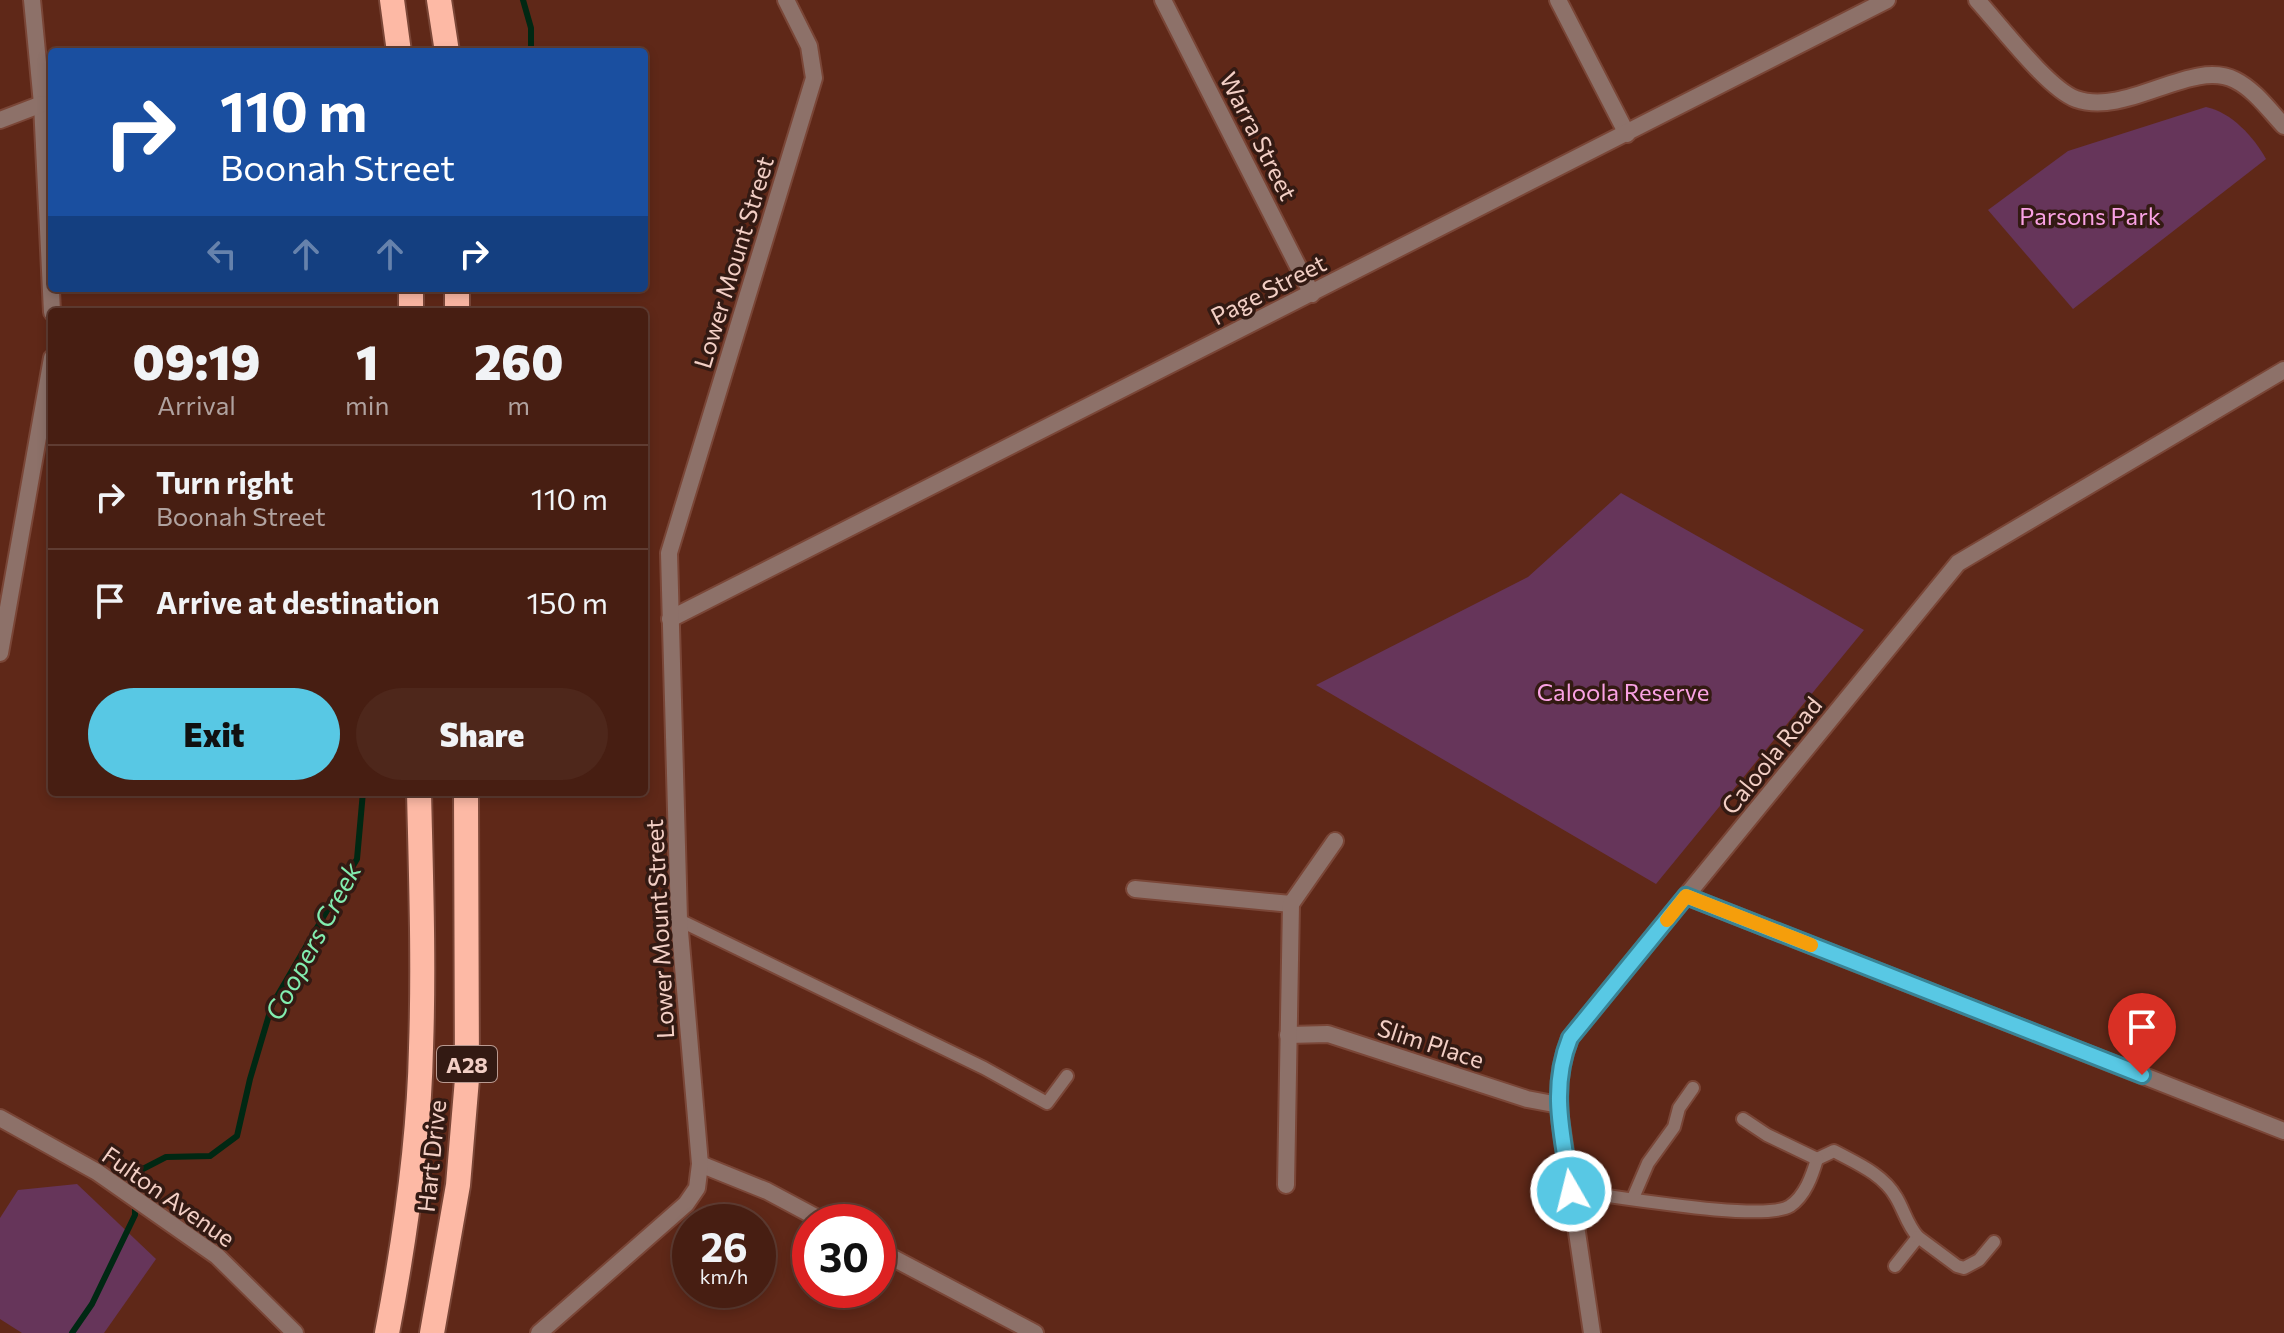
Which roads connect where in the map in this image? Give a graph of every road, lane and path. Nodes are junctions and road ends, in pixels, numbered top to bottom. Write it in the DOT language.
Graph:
graph roads {
  1 [pos="32,0"];
  2 [pos="392,0"];
  3 [pos="439,0"];
  4 [pos="786,0"];
  5 [pos="1163,0"];
  6 [pos="1558,0"];
  7 [pos="1887,0"];
  8 [pos="1977,0"];
  9 [pos="398,48"];
  10 [pos="446,48"];
  11 [pos="42,104"];
  12 [pos="0,120"];
  13 [pos="2284,126"];
  14 [pos="1627,134"];
  15 [pos="48,229"];
  16 [pos="1312,294"];
  17 [pos="2284,370"];
  18 [pos="48,381"];
  19 [pos="670,619"];
  20 [pos="0,653"];
  21 [pos="419,796"];
  22 [pos="466,796"];
  23 [pos="1335,841"];
  24 [pos="1135,889"];
  25 [pos="1686,896"];
  26 [pos="1291,904"];
  27 [pos="679,920"];
  28 [pos="1288,1035"];
  29 [pos="1067,1076"];
  30 [pos="1693,1088"];
  31 [pos="1559,1105"];
  32 [pos="0,1118"];
  33 [pos="1743,1119"];
  34 [pos="2284,1131"];
  35 [pos="1817,1159"];
  36 [pos="700,1164"];
  37 [pos="1286,1185"];
  38 [pos="1571,1191"];
  39 [pos="1633,1198"];
  40 [pos="792,1204"];
  41 [pos="1918,1237"];
  42 [pos="1994,1242"];
  43 [pos="896,1260"];
  44 [pos="1895,1266"];
  45 [pos="295,1333"];
  46 [pos="387,1333"];
  47 [pos="432,1333"];
  48 [pos="539,1333"];
  49 [pos="1035,1333"];
  50 [pos="1592,1333"];
  1 -- 11 [label="street"];
  2 -- 9 [label="highway"];
  3 -- 10 [label="highway"];
  4 -- 19 [label="street, Lower Mount Street"];
  5 -- 16 [label="street, Warra Street"];
  6 -- 14 [label="street"];
  7 -- 14 [label="street, Page Street"];
  8 -- 13 [label="street"];
  11 -- 12 [label="street"];
  11 -- 15 [label="street"];
  14 -- 16 [label="street, Page Street"];
  16 -- 19 [label="street, Page Street"];
  17 -- 25 [label="street, Caloola Road"];
  18 -- 20 [label="street"];
  19 -- 27 [label="street, Lower Mount Street"];
  21 -- 46 [label="highway, Hart Drive / A28"];
  22 -- 47 [label="highway, Hart Drive / A28"];
  23 -- 26 [label="street"];
  24 -- 26 [label="street"];
  25 -- 31 [label="street, Caloola Road"];
  25 -- 34 [label="street"];
  26 -- 28 [label="street"];
  27 -- 29 [label="lane"];
  27 -- 36 [label="street, Lower Mount Street"];
  28 -- 31 [label="street, Slim Place"];
  28 -- 37 [label="street"];
  30 -- 39 [label="lane"];
  31 -- 38 [label="street, Caloola Road"];
  32 -- 45 [label="street, Fulton Avenue"];
  33 -- 35 [label="lane"];
  35 -- 39 [label="lane"];
  35 -- 41 [label="lane"];
  36 -- 40 [label="street"];
  36 -- 48 [label="street, Lower Mount Street"];
  38 -- 39 [label="lane"];
  38 -- 50 [label="street, Caloola Road"];
  41 -- 42 [label="lane"];
  41 -- 44 [label="lane"];
  43 -- 49 [label="street"];
}
